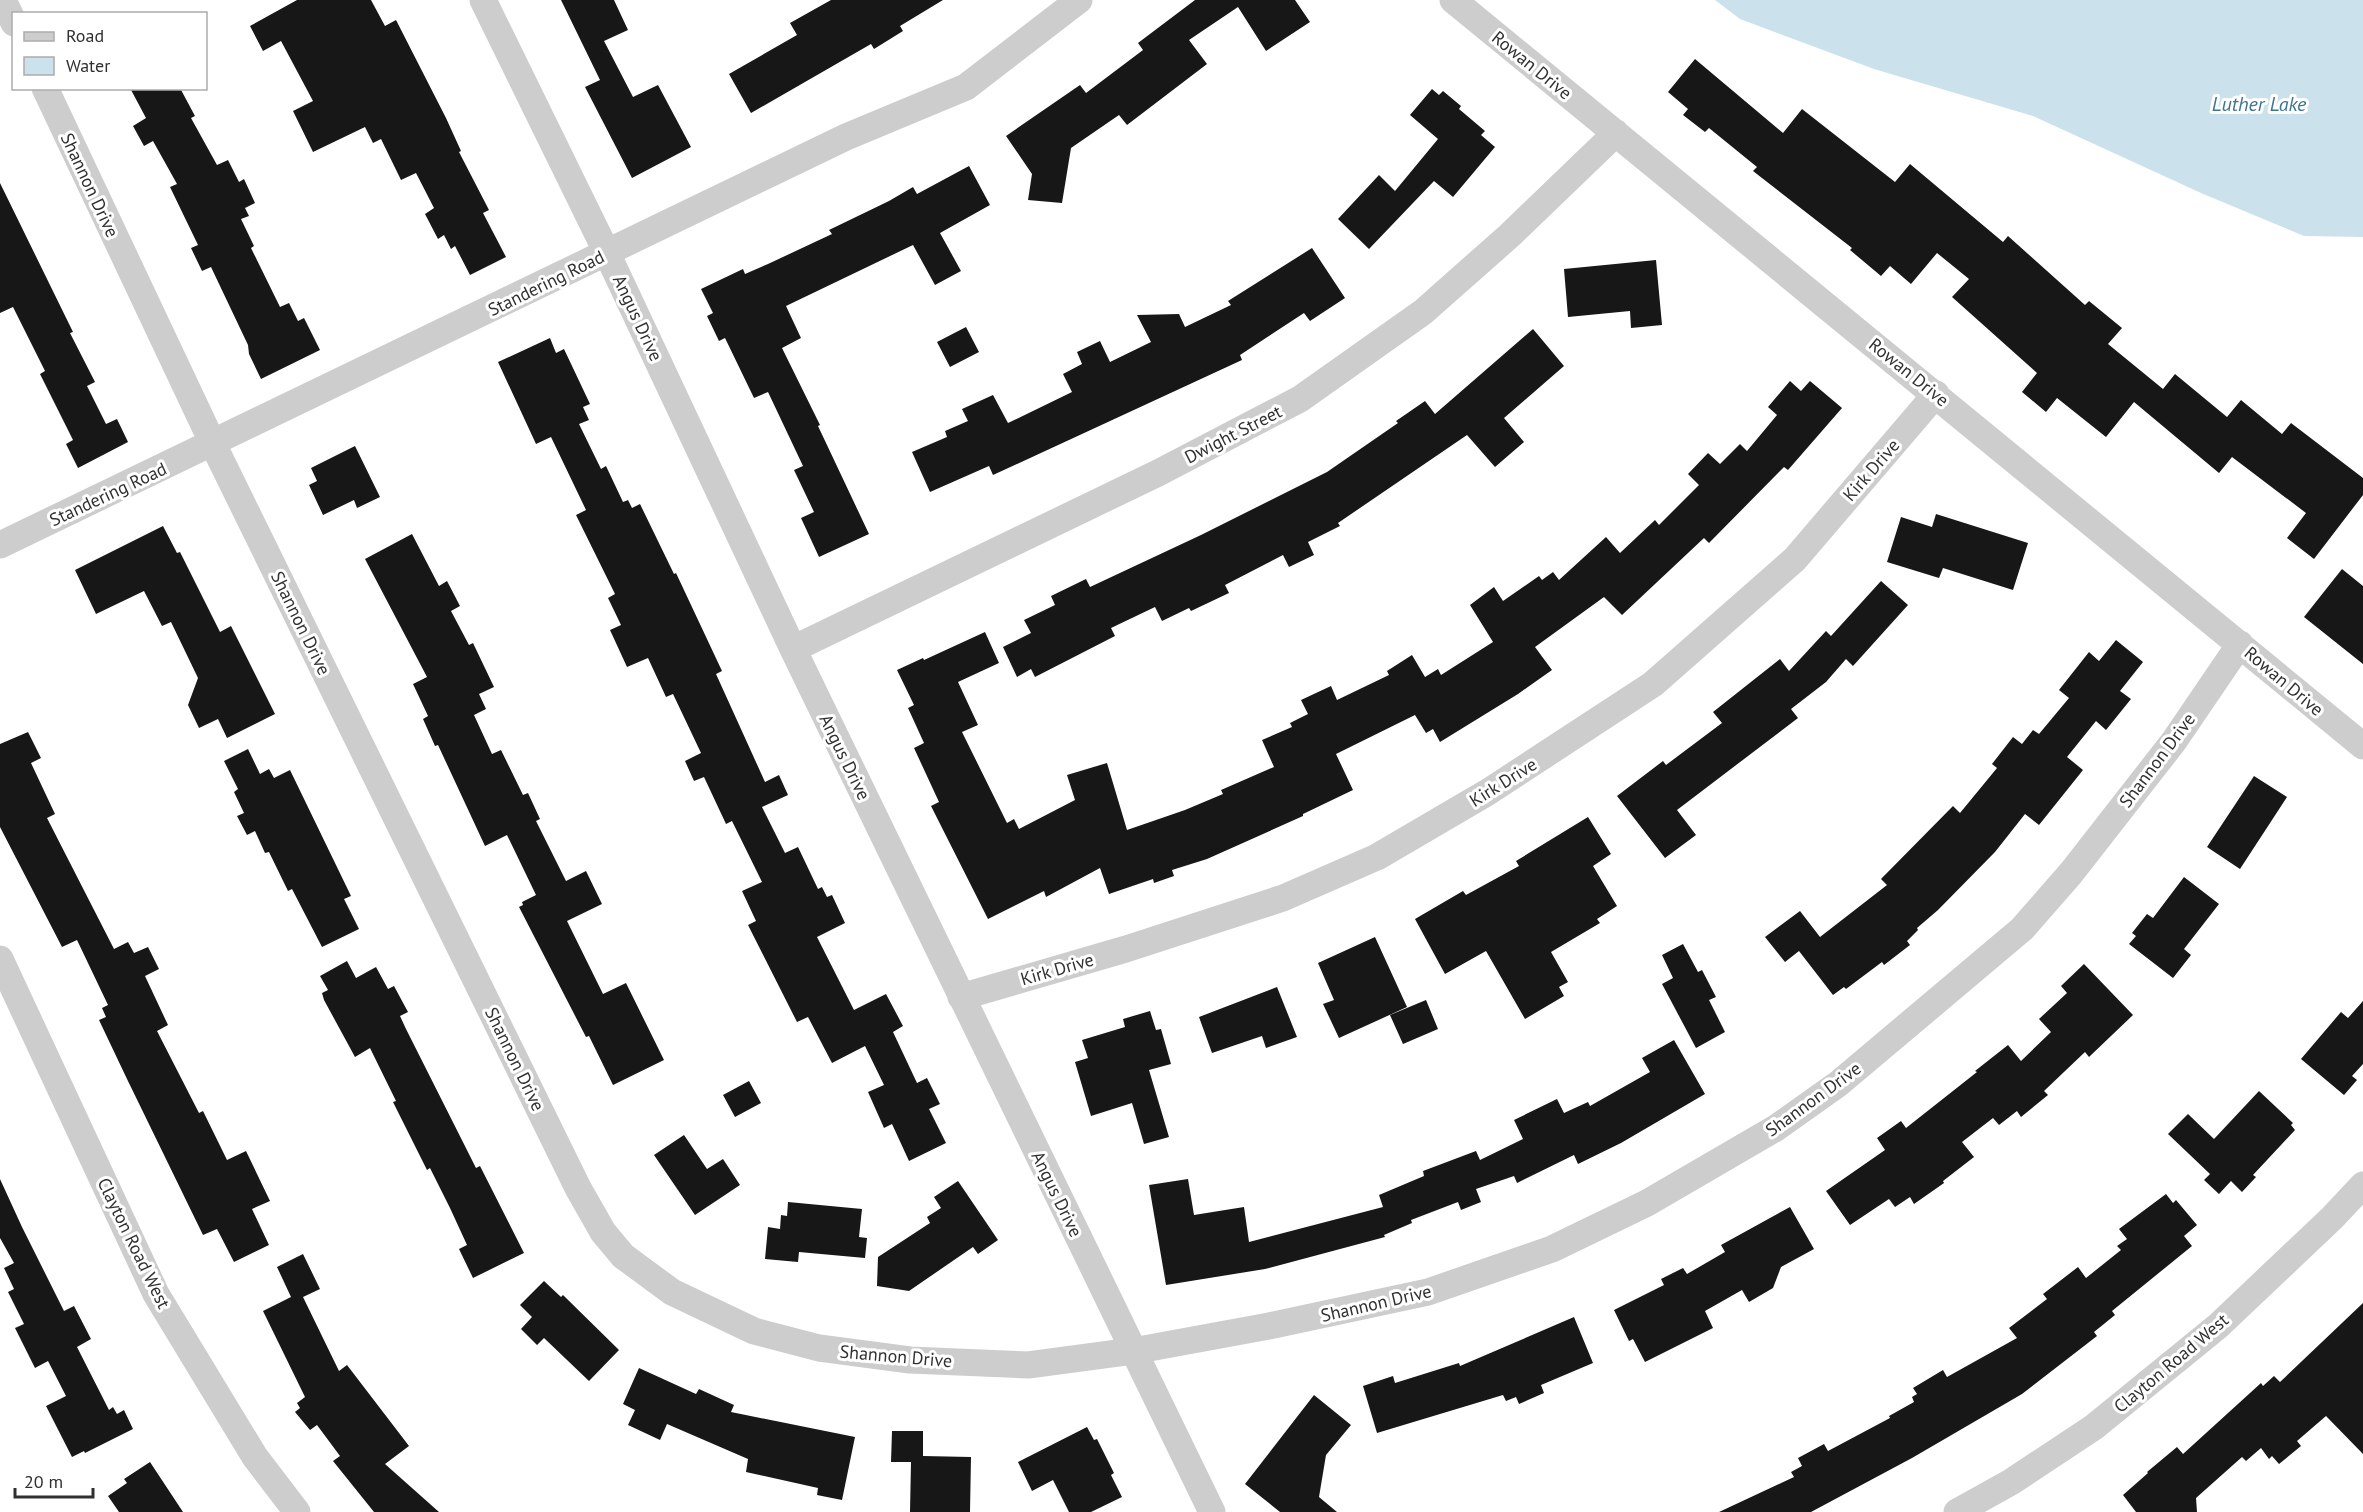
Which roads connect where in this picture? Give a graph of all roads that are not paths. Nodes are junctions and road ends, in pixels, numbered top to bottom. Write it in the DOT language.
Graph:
graph roads {
  1 [pos="3,0"];
  2 [pos="483,0"];
  3 [pos="1079,0"];
  4 [pos="1454,0"];
  5 [pos="12,19"];
  6 [pos="46,90"];
  7 [pos="1616,133"];
  8 [pos="607,253"];
  9 [pos="1936,394"];
  10 [pos="213,444"];
  11 [pos="0,545"];
  12 [pos="2241,644"];
  13 [pos="793,649"];
  14 [pos="2363,746"];
  15 [pos="0,959"];
  16 [pos="961,997"];
  17 [pos="2363,1185"];
  18 [pos="1132,1351"];
  19 [pos="297,1512"];
  20 [pos="1212,1512"];
  21 [pos="1957,1512"];
  1 -- 5 [label="street"];
  2 -- 8 [label="street, Angus Drive"];
  3 -- 8 [label="street, Standering Road"];
  4 -- 7 [label="street, Rowan Drive"];
  6 -- 10 [label="street, Shannon Drive"];
  7 -- 9 [label="street, Rowan Drive"];
  7 -- 13 [label="street, Dwight Street"];
  8 -- 10 [label="street, Standering Road"];
  8 -- 13 [label="street, Angus Drive"];
  9 -- 12 [label="street, Rowan Drive"];
  9 -- 16 [label="street, Kirk Drive"];
  10 -- 11 [label="street, Standering Road"];
  10 -- 18 [label="street, Shannon Drive"];
  12 -- 14 [label="street, Rowan Drive"];
  12 -- 18 [label="street, Shannon Drive"];
  13 -- 16 [label="street, Angus Drive"];
  15 -- 19 [label="street, Clayton Road West"];
  16 -- 18 [label="street, Angus Drive"];
  17 -- 21 [label="street, Clayton Road West"];
  18 -- 20 [label="street, Angus Drive"];
}
